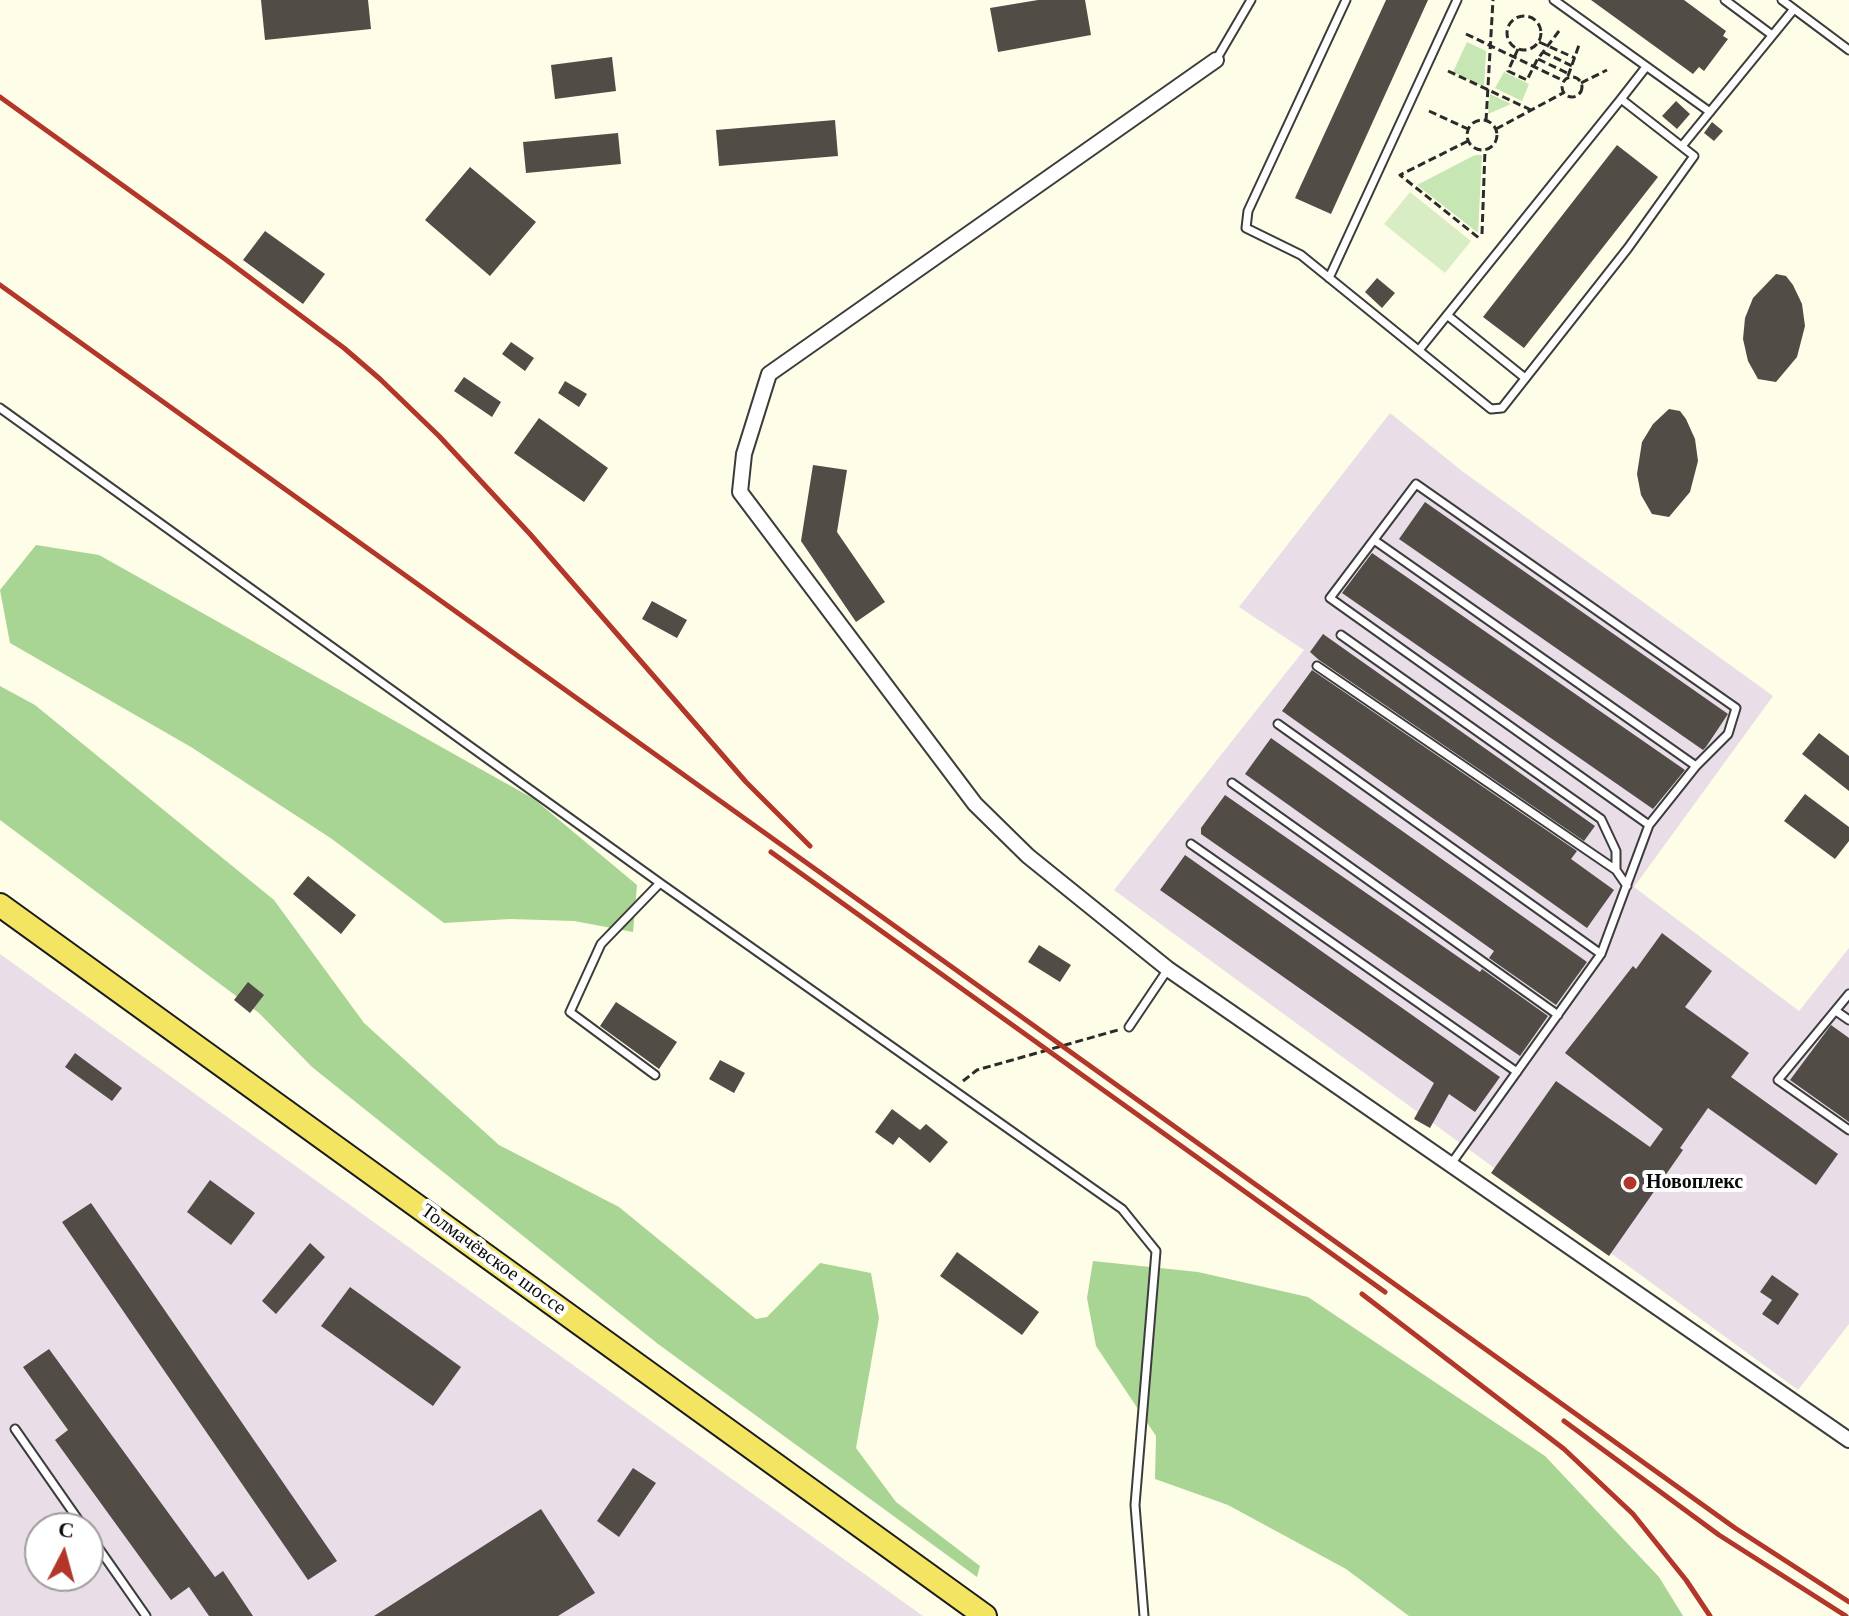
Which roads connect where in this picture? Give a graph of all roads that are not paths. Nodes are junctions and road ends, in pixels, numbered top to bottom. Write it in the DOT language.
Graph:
graph roads {
  1 [pos="1251,0"];
  2 [pos="1346,0"];
  3 [pos="1457,0"];
  4 [pos="1554,0"];
  5 [pos="1725,0"];
  6 [pos="1782,0"];
  7 [pos="1794,9"];
  8 [pos="1772,35"];
  9 [pos="1849,50"];
  10 [pos="1216,60"];
  11 [pos="1646,67"];
  12 [pos="1621,99"];
  13 [pos="1710,112"];
  14 [pos="1682,146"];
  15 [pos="1329,278"];
  16 [pos="1447,315"];
  17 [pos="1419,350"];
  18 [pos="1525,378"];
  19 [pos="0,408"];
  20 [pos="1374,540"];
  21 [pos="1341,635"];
  22 [pos="1317,666"];
  23 [pos="1278,724"];
  24 [pos="1696,766"];
  25 [pos="1232,783"];
  26 [pos="1649,825"];
  27 [pos="1191,844"];
  28 [pos="1616,870"];
  29 [pos="660,883"];
  30 [pos="1627,886"];
  31 [pos="0,905"];
  32 [pos="1601,954"];
  33 [pos="1168,969"];
  34 [pos="1849,994"];
  35 [pos="1836,1011"];
  36 [pos="1558,1015"];
  37 [pos="1849,1020"];
  38 [pos="1129,1027"];
  39 [pos="1517,1072"];
  40 [pos="655,1075"];
  41 [pos="1849,1130"];
  42 [pos="1451,1164"];
  43 [pos="15,1429"];
  44 [pos="1849,1440"];
  45 [pos="73,1512"];
  46 [pos="104,1556"];
  47 [pos="146,1616"];
  48 [pos="985,1616"];
  49 [pos="1144,1616"];
  1 -- 10 [label="lane"];
  2 -- 15 [label="lane"];
  3 -- 15 [label="lane"];
  4 -- 11 [label="lane"];
  5 -- 8 [label="lane"];
  6 -- 7 [label="lane"];
  7 -- 8 [label="lane"];
  7 -- 9 [label="lane"];
  8 -- 13 [label="lane"];
  10 -- 33 [label="street"];
  11 -- 12 [label="lane"];
  11 -- 13 [label="lane"];
  12 -- 14 [label="lane"];
  12 -- 16 [label="lane"];
  13 -- 14 [label="lane"];
  14 -- 18 [label="lane"];
  15 -- 17 [label="lane"];
  16 -- 17 [label="lane"];
  16 -- 18 [label="lane"];
  17 -- 18 [label="lane"];
  19 -- 29 [label="lane"];
  20 -- 24 [label="lane"];
  20 -- 24 [label="lane"];
  20 -- 26 [label="lane"];
  21 -- 28 [label="lane"];
  22 -- 28 [label="lane"];
  23 -- 32 [label="lane"];
  24 -- 26 [label="lane"];
  25 -- 36 [label="lane"];
  26 -- 30 [label="lane"];
  27 -- 39 [label="lane"];
  28 -- 30 [label="lane"];
  29 -- 40 [label="lane"];
  29 -- 49 [label="lane"];
  30 -- 32 [label="lane"];
  31 -- 48 [label="main road, Толмачёвское шоссе"];
  32 -- 36 [label="lane"];
  33 -- 38 [label="lane"];
  33 -- 42 [label="street"];
  34 -- 35 [label="lane"];
  35 -- 37 [label="lane"];
  35 -- 41 [label="lane"];
  36 -- 39 [label="lane"];
  39 -- 42 [label="lane"];
  42 -- 44 [label="street"];
  43 -- 45 [label="lane"];
  46 -- 47 [label="lane"];
}
